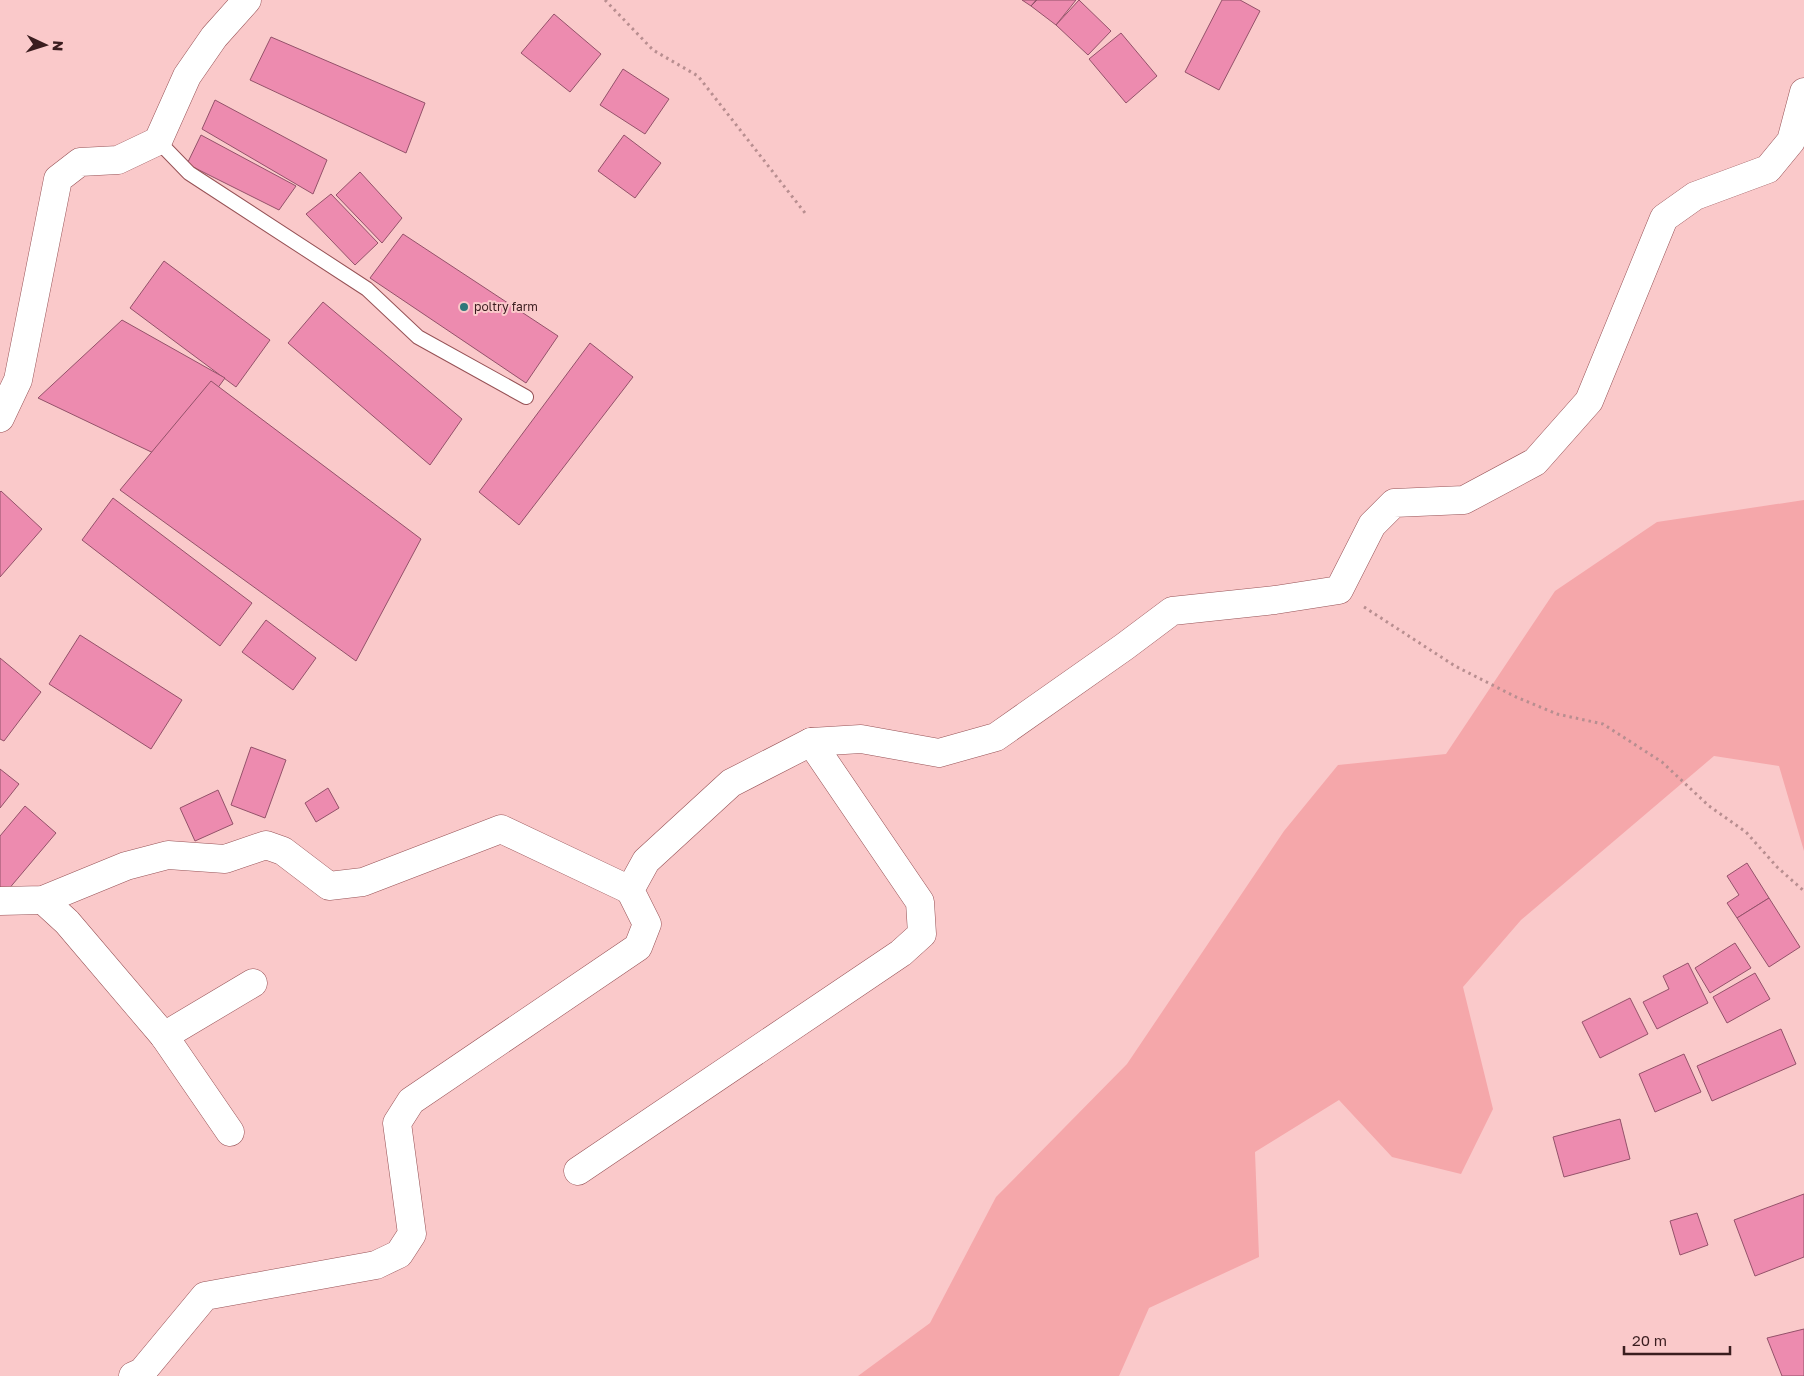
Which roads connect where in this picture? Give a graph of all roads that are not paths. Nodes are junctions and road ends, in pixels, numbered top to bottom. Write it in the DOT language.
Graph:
graph roads {
  1 [pos="247,0"];
  2 [pos="1804,92"];
  3 [pos="158,141"];
  4 [pos="526,398"];
  5 [pos="0,418"];
  6 [pos="811,742"];
  7 [pos="630,890"];
  8 [pos="43,900"];
  9 [pos="0,901"];
  10 [pos="253,983"];
  11 [pos="164,1036"];
  12 [pos="230,1132"];
  13 [pos="578,1171"];
  14 [pos="133,1376"];
  1 -- 3 [label="street"];
  2 -- 6 [label="street"];
  3 -- 4 [label="lane"];
  3 -- 5 [label="street"];
  6 -- 7 [label="street"];
  6 -- 13 [label="street"];
  7 -- 8 [label="street"];
  7 -- 14 [label="street"];
  8 -- 9 [label="street"];
  8 -- 11 [label="street"];
  10 -- 11 [label="street"];
  11 -- 12 [label="street"];
}
